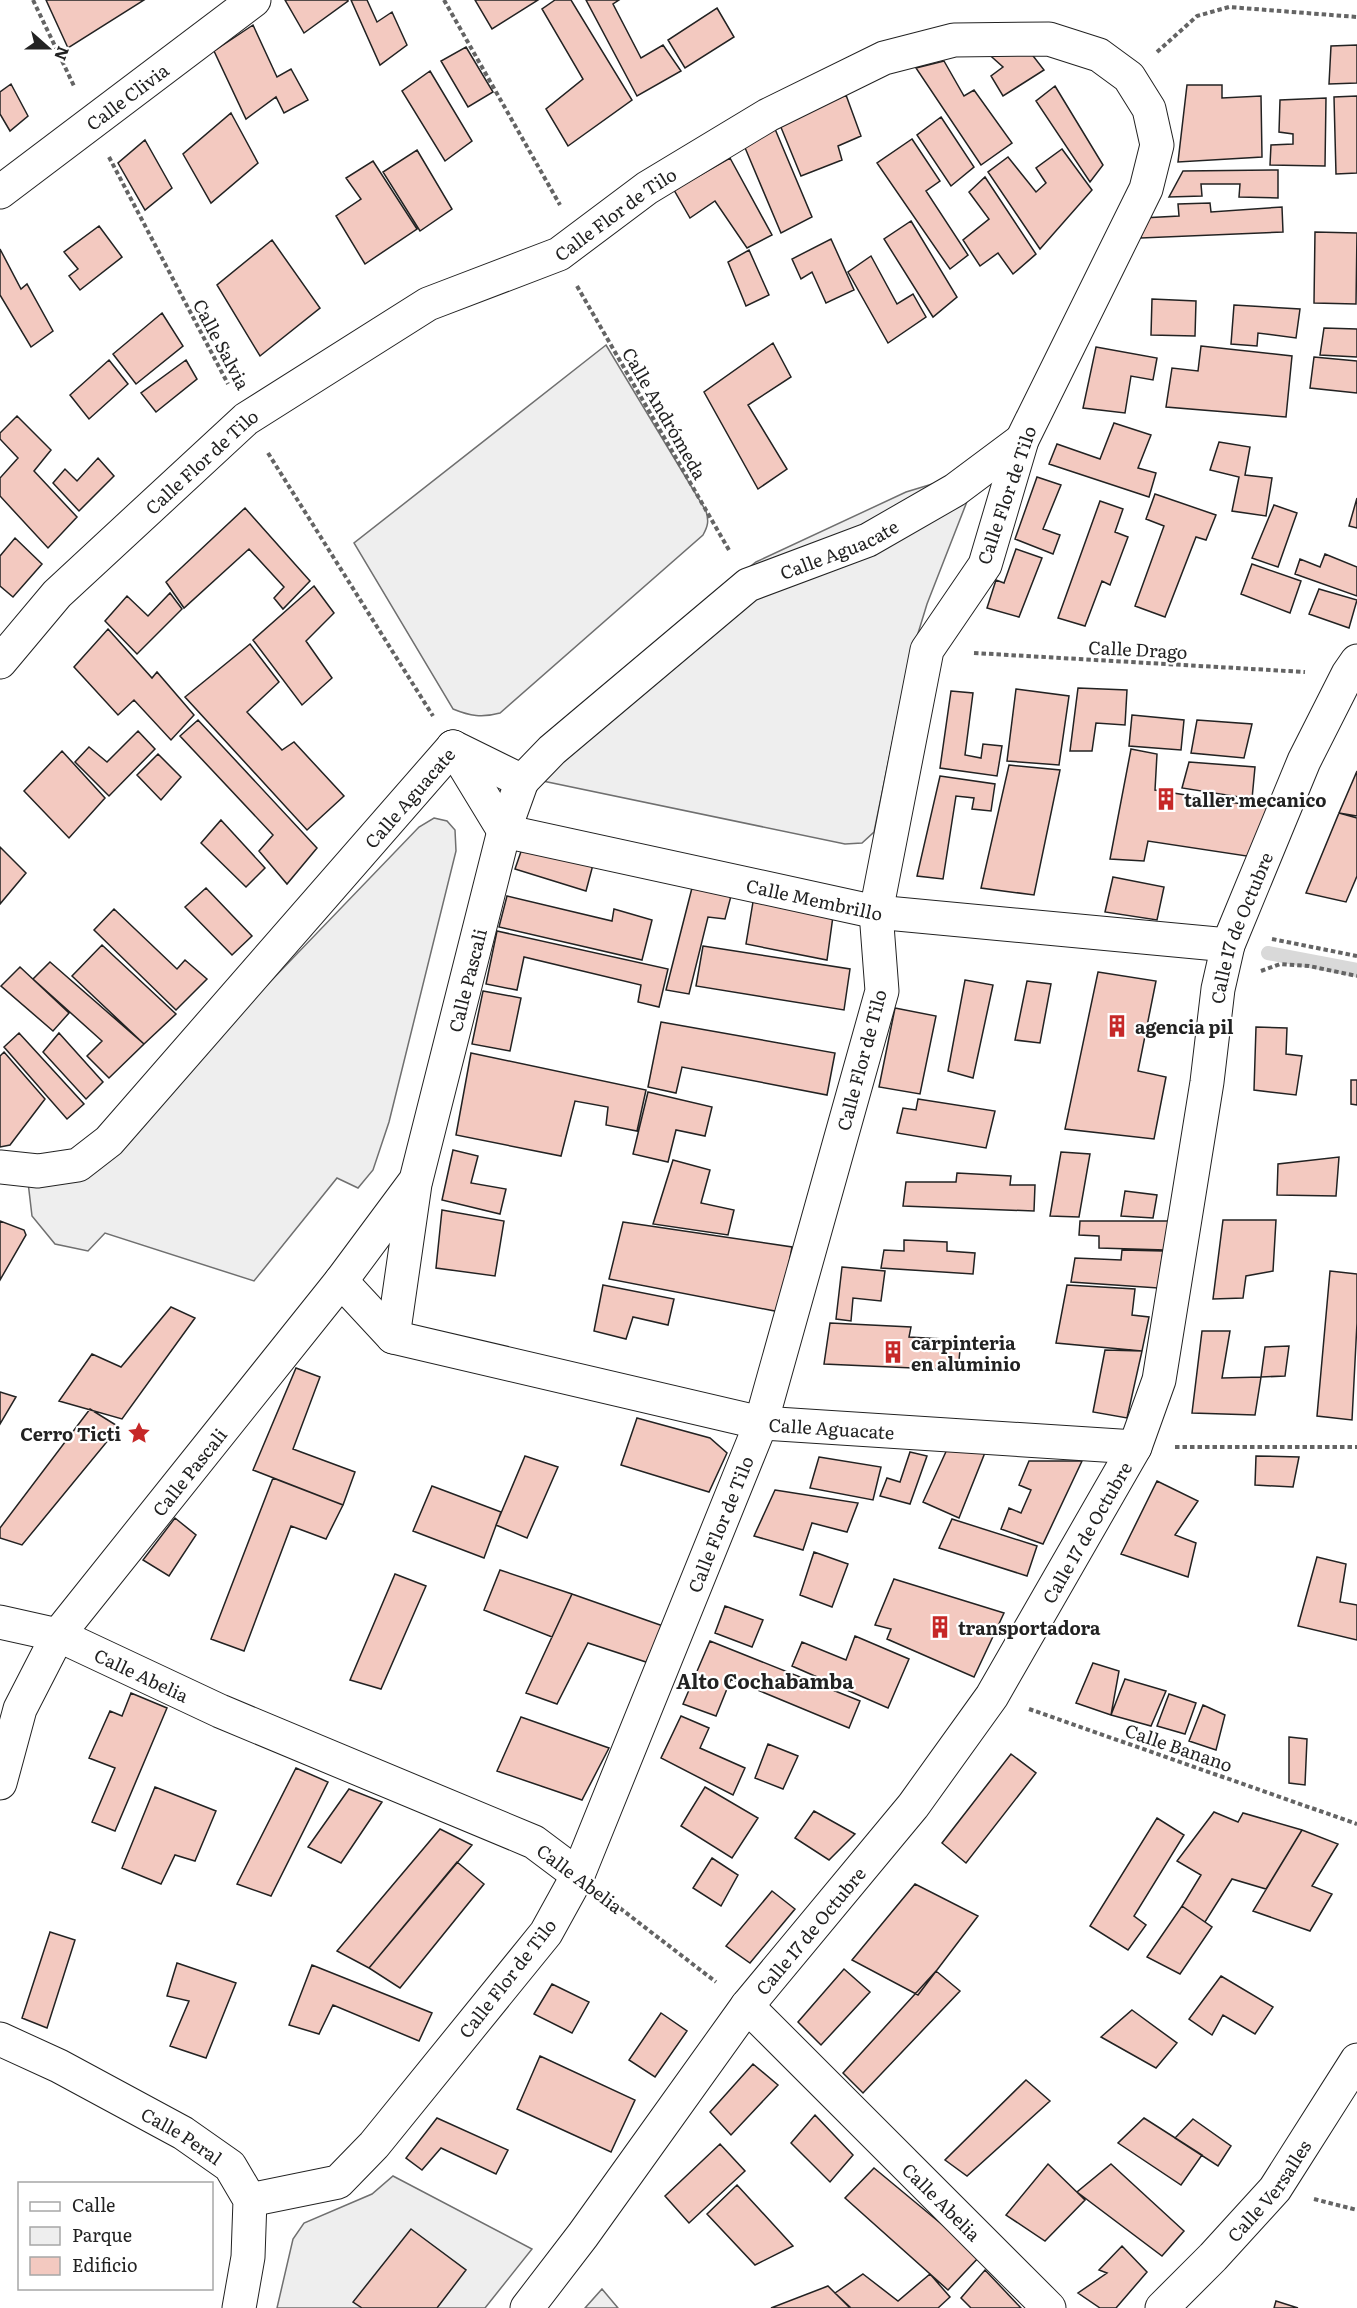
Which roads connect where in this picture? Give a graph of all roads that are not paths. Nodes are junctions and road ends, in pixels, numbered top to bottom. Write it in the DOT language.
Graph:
graph roads {
  1 [pos="254,0"];
  2 [pos="0,192"];
  3 [pos="1022,440"];
  4 [pos="0,662"];
  5 [pos="1352,668"];
  6 [pos="453,747"];
  7 [pos="522,781"];
  8 [pos="504,831"];
  9 [pos="876,912"];
  10 [pos="1231,937"];
  11 [pos="0,1167"];
  12 [pos="416,1180"];
  13 [pos="341,1281"];
  14 [pos="393,1337"];
  15 [pos="761,1423"];
  16 [pos="1135,1447"];
  17 [pos="0,1622"];
  18 [pos="58,1635"];
  19 [pos="0,1783"];
  20 [pos="578,1875"];
  21 [pos="747,2006"];
  22 [pos="0,2039"];
  23 [pos="1357,2060"];
  24 [pos="250,2200"];
  25 [pos="239,2308"];
  26 [pos="527,2308"];
  27 [pos="1049,2308"];
  28 [pos="1162,2308"];
  1 -- 2 [label="street, Calle Clivia"];
  3 -- 4 [label="street, Calle Flor de Tilo"];
  3 -- 7 [label="street, Calle Aguacate"];
  3 -- 9 [label="street, Calle Flor de Tilo"];
  5 -- 10 [label="street, Calle 17 de Octubre"];
  6 -- 7 [label="street, Calle Aguacate"];
  6 -- 8 [label="street"];
  6 -- 11 [label="street, Calle Aguacate"];
  7 -- 8 [label="street, Calle Pascali"];
  8 -- 9 [label="street, Calle Membrillo"];
  8 -- 12 [label="street, Calle Pascali"];
  9 -- 10 [label="street, Calle Membrillo"];
  9 -- 15 [label="street, Calle Flor de Tilo"];
  10 -- 16 [label="street, Calle 17 de Octubre"];
  12 -- 13 [label="street, Calle Pascali"];
  12 -- 14 [label="street, Calle Pascali"];
  13 -- 14 [label="street"];
  13 -- 18 [label="street, Calle Pascali"];
  14 -- 15 [label="street, Calle Aguacate"];
  15 -- 16 [label="street, Calle Aguacate"];
  15 -- 20 [label="street, Calle Flor de Tilo"];
  16 -- 21 [label="street, Calle 17 de Octubre"];
  17 -- 18 [label="street, Calle Abelia"];
  18 -- 19 [label="street, Calle Pascali"];
  18 -- 20 [label="street, Calle Abelia"];
  20 -- 24 [label="street, Calle Flor de Tilo"];
  21 -- 26 [label="street, Calle 17 de Octubre"];
  21 -- 27 [label="street, Calle Abelia"];
  22 -- 24 [label="street, Calle Peral"];
  23 -- 28 [label="street, Calle Versalles"];
  24 -- 25 [label="street"];
}
